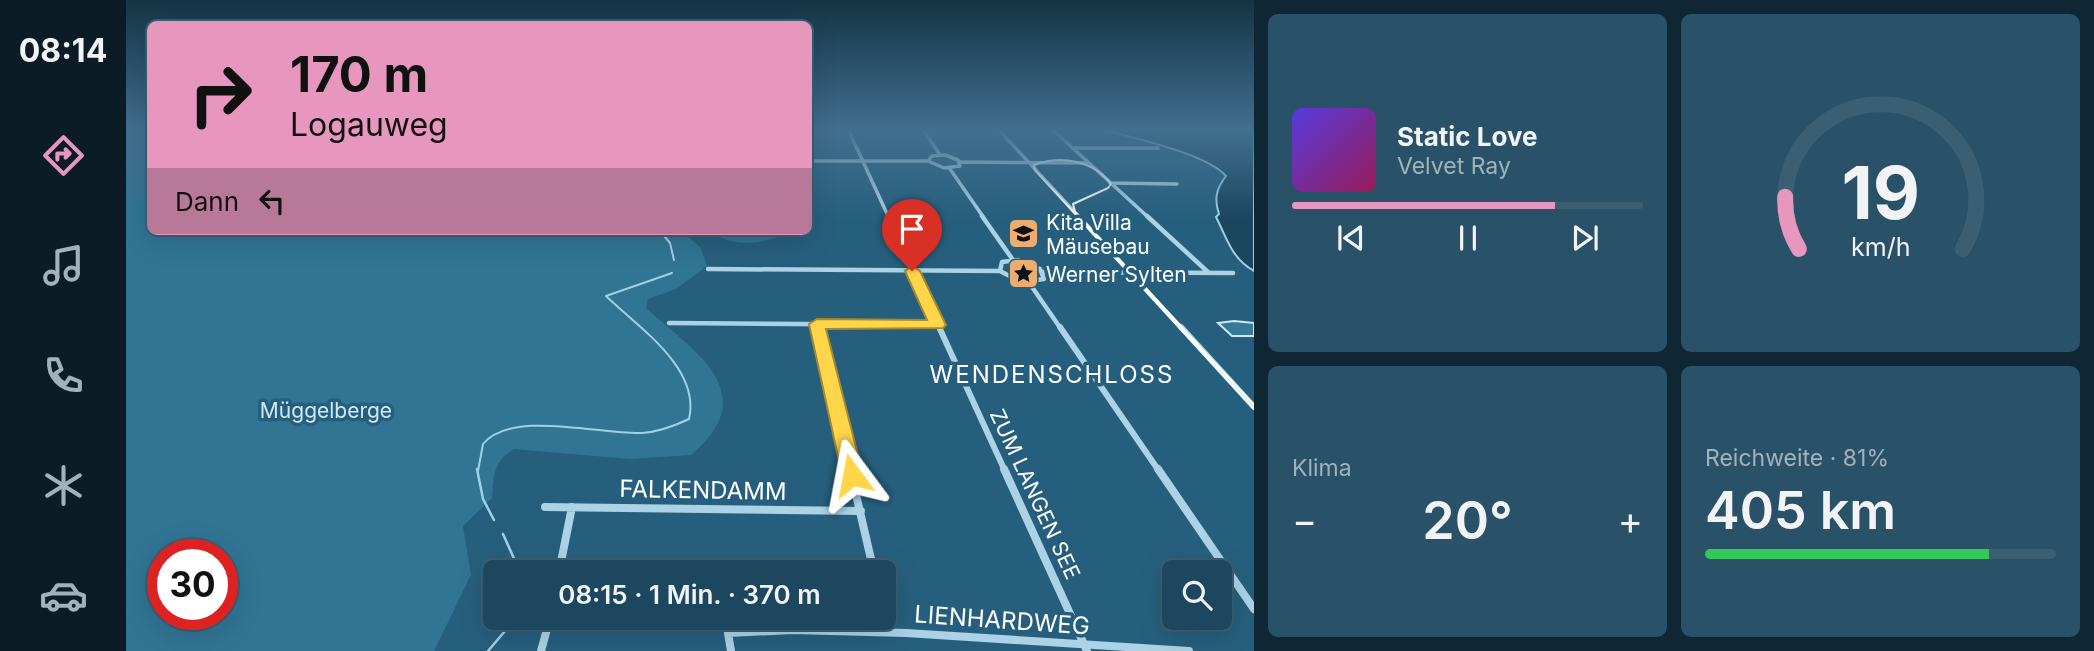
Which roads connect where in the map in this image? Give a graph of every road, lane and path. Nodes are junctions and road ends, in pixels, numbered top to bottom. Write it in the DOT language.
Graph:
graph roads {
  1 [pos="953,159"];
  2 [pos="1026,159"];
  3 [pos="1084,159"];
  4 [pos="812,161"];
  5 [pos="863,161"];
  6 [pos="928,161"];
  7 [pos="960,162"];
  8 [pos="1028,162"];
  9 [pos="1088,163"];
  10 [pos="950,169"];
  11 [pos="1110,183"];
  12 [pos="1177,184"];
  13 [pos="1013,260"];
  14 [pos="708,269"];
  15 [pos="912,271"];
  16 [pos="1000,271"];
  17 [pos="1043,272"];
  18 [pos="1130,272"];
  19 [pos="1209,273"];
  20 [pos="1233,273"];
  21 [pos="1030,284"];
  22 [pos="669,323"];
  23 [pos="817,324"];
  24 [pos="938,325"];
  25 [pos="1251,401"];
  26 [pos="1254,407"];
  27 [pos="545,507"];
  28 [pos="572,508"];
  29 [pos="860,511"];
  30 [pos="561,560"];
  31 [pos="871,560"];
  32 [pos="1254,609"];
  33 [pos="547,630"];
  34 [pos="887,630"];
  35 [pos="1086,648"];
  36 [pos="541,651"];
  37 [pos="732,651"];
  38 [pos="1189,651"];
  1 -- 7 [label="street"];
  2 -- 8 [label="street"];
  3 -- 9 [label="street"];
  4 -- 5 [label="street"];
  5 -- 6 [label="street"];
  5 -- 15 [label="street, ZUM LANGEN SEE"];
  6 -- 10 [label="street"];
  7 -- 8 [label="street"];
  7 -- 10 [label="street"];
  8 -- 9 [label="street"];
  8 -- 18 [label="street"];
  9 -- 11 [label="street"];
  10 -- 13 [label="street"];
  11 -- 12 [label="street"];
  11 -- 19 [label="street"];
  13 -- 16 [label="street"];
  13 -- 17 [label="street"];
  14 -- 15 [label="street"];
  15 -- 16 [label="street"];
  15 -- 24 [label="street, ZUM LANGEN SEE"];
  16 -- 21 [label="street"];
  17 -- 18 [label="street"];
  17 -- 21 [label="street"];
  18 -- 19 [label="street"];
  18 -- 25 [label="street"];
  19 -- 20 [label="street"];
  21 -- 32 [label="street"];
  22 -- 23 [label="street"];
  23 -- 24 [label="street"];
  23 -- 29 [label="street"];
  24 -- 35 [label="street, ZUM LANGEN SEE"];
  25 -- 26 [label="street"];
  27 -- 28 [label="street, FALKENDAMM"];
  28 -- 29 [label="street, FALKENDAMM"];
  28 -- 30 [label="street"];
  29 -- 31 [label="street"];
  33 -- 36 [label="street"];
  34 -- 35 [label="street, LIENHARDWEG"];
  34 -- 37 [label="street, LIENHARDWEG"];
  35 -- 38 [label="street, LIENHARDWEG"];
}
